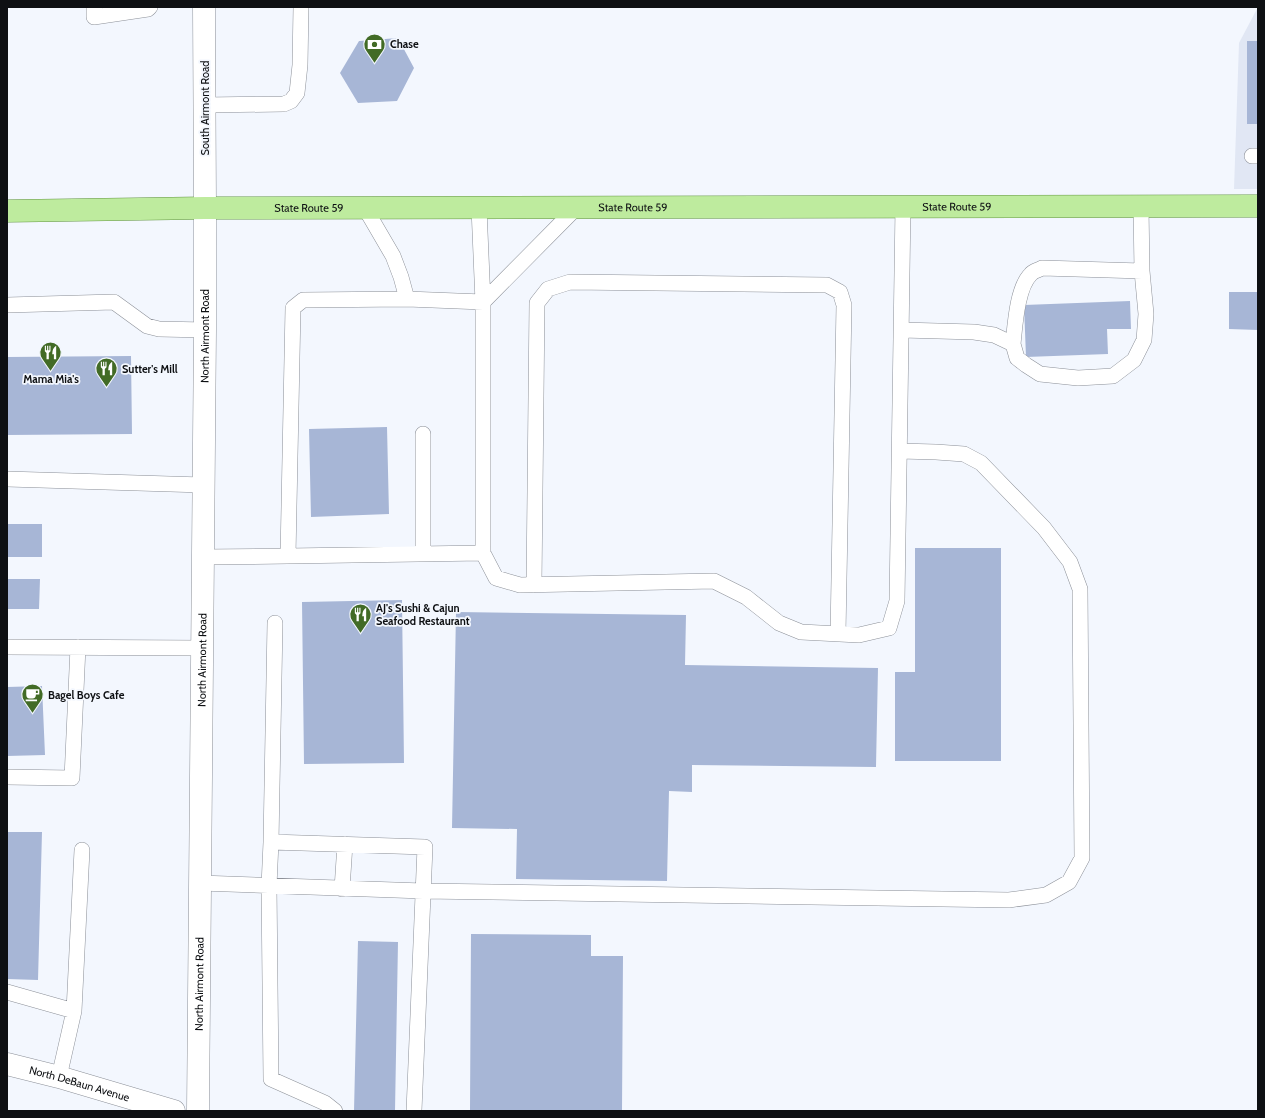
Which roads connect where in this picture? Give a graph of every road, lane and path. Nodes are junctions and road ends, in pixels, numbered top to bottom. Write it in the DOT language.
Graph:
graph roads {
  1 [pos="150,7"];
  2 [pos="204,7"];
  3 [pos="301,7"];
  4 [pos="94,12"];
  5 [pos="205,105"];
  6 [pos="1258,206"];
  7 [pos="903,207"];
  8 [pos="1141,207"];
  9 [pos="205,208"];
  10 [pos="365,208"];
  11 [pos="479,208"];
  12 [pos="576,208"];
  13 [pos="7,211"];
  14 [pos="1142,271"];
  15 [pos="407,299"];
  16 [pos="483,302"];
  17 [pos="7,304"];
  18 [pos="205,330"];
  19 [pos="902,330"];
  20 [pos="1012,344"];
  21 [pos="423,434"];
  22 [pos="900,451"];
  23 [pos="7,479"];
  24 [pos="203,485"];
  25 [pos="423,553"];
  26 [pos="483,553"];
  27 [pos="288,556"];
  28 [pos="203,557"];
  29 [pos="534,584"];
  30 [pos="275,623"];
  31 [pos="838,634"];
  32 [pos="7,647"];
  33 [pos="78,648"];
  34 [pos="202,648"];
  35 [pos="7,777"];
  36 [pos="271,842"];
  37 [pos="345,844"];
  38 [pos="82,850"];
  39 [pos="200,883"];
  40 [pos="269,886"];
  41 [pos="342,889"];
  42 [pos="423,891"];
  43 [pos="7,992"];
  44 [pos="74,1011"];
  45 [pos="7,1064"];
  46 [pos="59,1077"];
  47 [pos="174,1111"];
  48 [pos="198,1111"];
  49 [pos="335,1111"];
  50 [pos="414,1111"];
  1 -- 4 [label="lane"];
  2 -- 5 [label="street, South Airmont Road"];
  3 -- 5 [label="lane"];
  5 -- 9 [label="street, South Airmont Road"];
  6 -- 8 [label="main road, State Route 59"];
  7 -- 8 [label="main road, State Route 59"];
  7 -- 12 [label="main road, State Route 59"];
  7 -- 19 [label="lane"];
  8 -- 14 [label="lane"];
  9 -- 10 [label="main road, State Route 59"];
  9 -- 13 [label="main road, State Route 59"];
  9 -- 18 [label="street, North Airmont Road"];
  10 -- 11 [label="main road, State Route 59"];
  10 -- 15 [label="lane"];
  11 -- 12 [label="main road, State Route 59"];
  11 -- 16 [label="lane"];
  12 -- 16 [label="lane"];
  14 -- 20 [label="lane"];
  14 -- 20 [label="lane"];
  15 -- 16 [label="lane"];
  15 -- 27 [label="lane"];
  16 -- 26 [label="lane"];
  17 -- 18 [label="lane"];
  18 -- 24 [label="street, North Airmont Road"];
  19 -- 20 [label="lane"];
  19 -- 22 [label="lane"];
  21 -- 25 [label="lane"];
  22 -- 31 [label="lane"];
  22 -- 42 [label="lane"];
  23 -- 24 [label="lane"];
  24 -- 28 [label="street, North Airmont Road"];
  25 -- 26 [label="lane"];
  25 -- 27 [label="lane"];
  26 -- 29 [label="lane"];
  27 -- 28 [label="lane"];
  28 -- 34 [label="street, North Airmont Road"];
  29 -- 31 [label="lane"];
  29 -- 31 [label="lane"];
  30 -- 36 [label="lane"];
  32 -- 33 [label="lane"];
  33 -- 34 [label="lane"];
  33 -- 35 [label="lane"];
  34 -- 39 [label="street, North Airmont Road"];
  36 -- 37 [label="lane"];
  36 -- 40 [label="lane"];
  37 -- 41 [label="lane"];
  37 -- 42 [label="lane"];
  38 -- 44 [label="lane"];
  39 -- 40 [label="lane"];
  39 -- 48 [label="street, North Airmont Road"];
  40 -- 41 [label="lane"];
  40 -- 49 [label="lane"];
  41 -- 42 [label="lane"];
  42 -- 50 [label="lane"];
  43 -- 44 [label="lane"];
  44 -- 46 [label="lane"];
  45 -- 46 [label="street, North DeBaun Avenue"];
  46 -- 47 [label="street, North DeBaun Avenue"];
}
